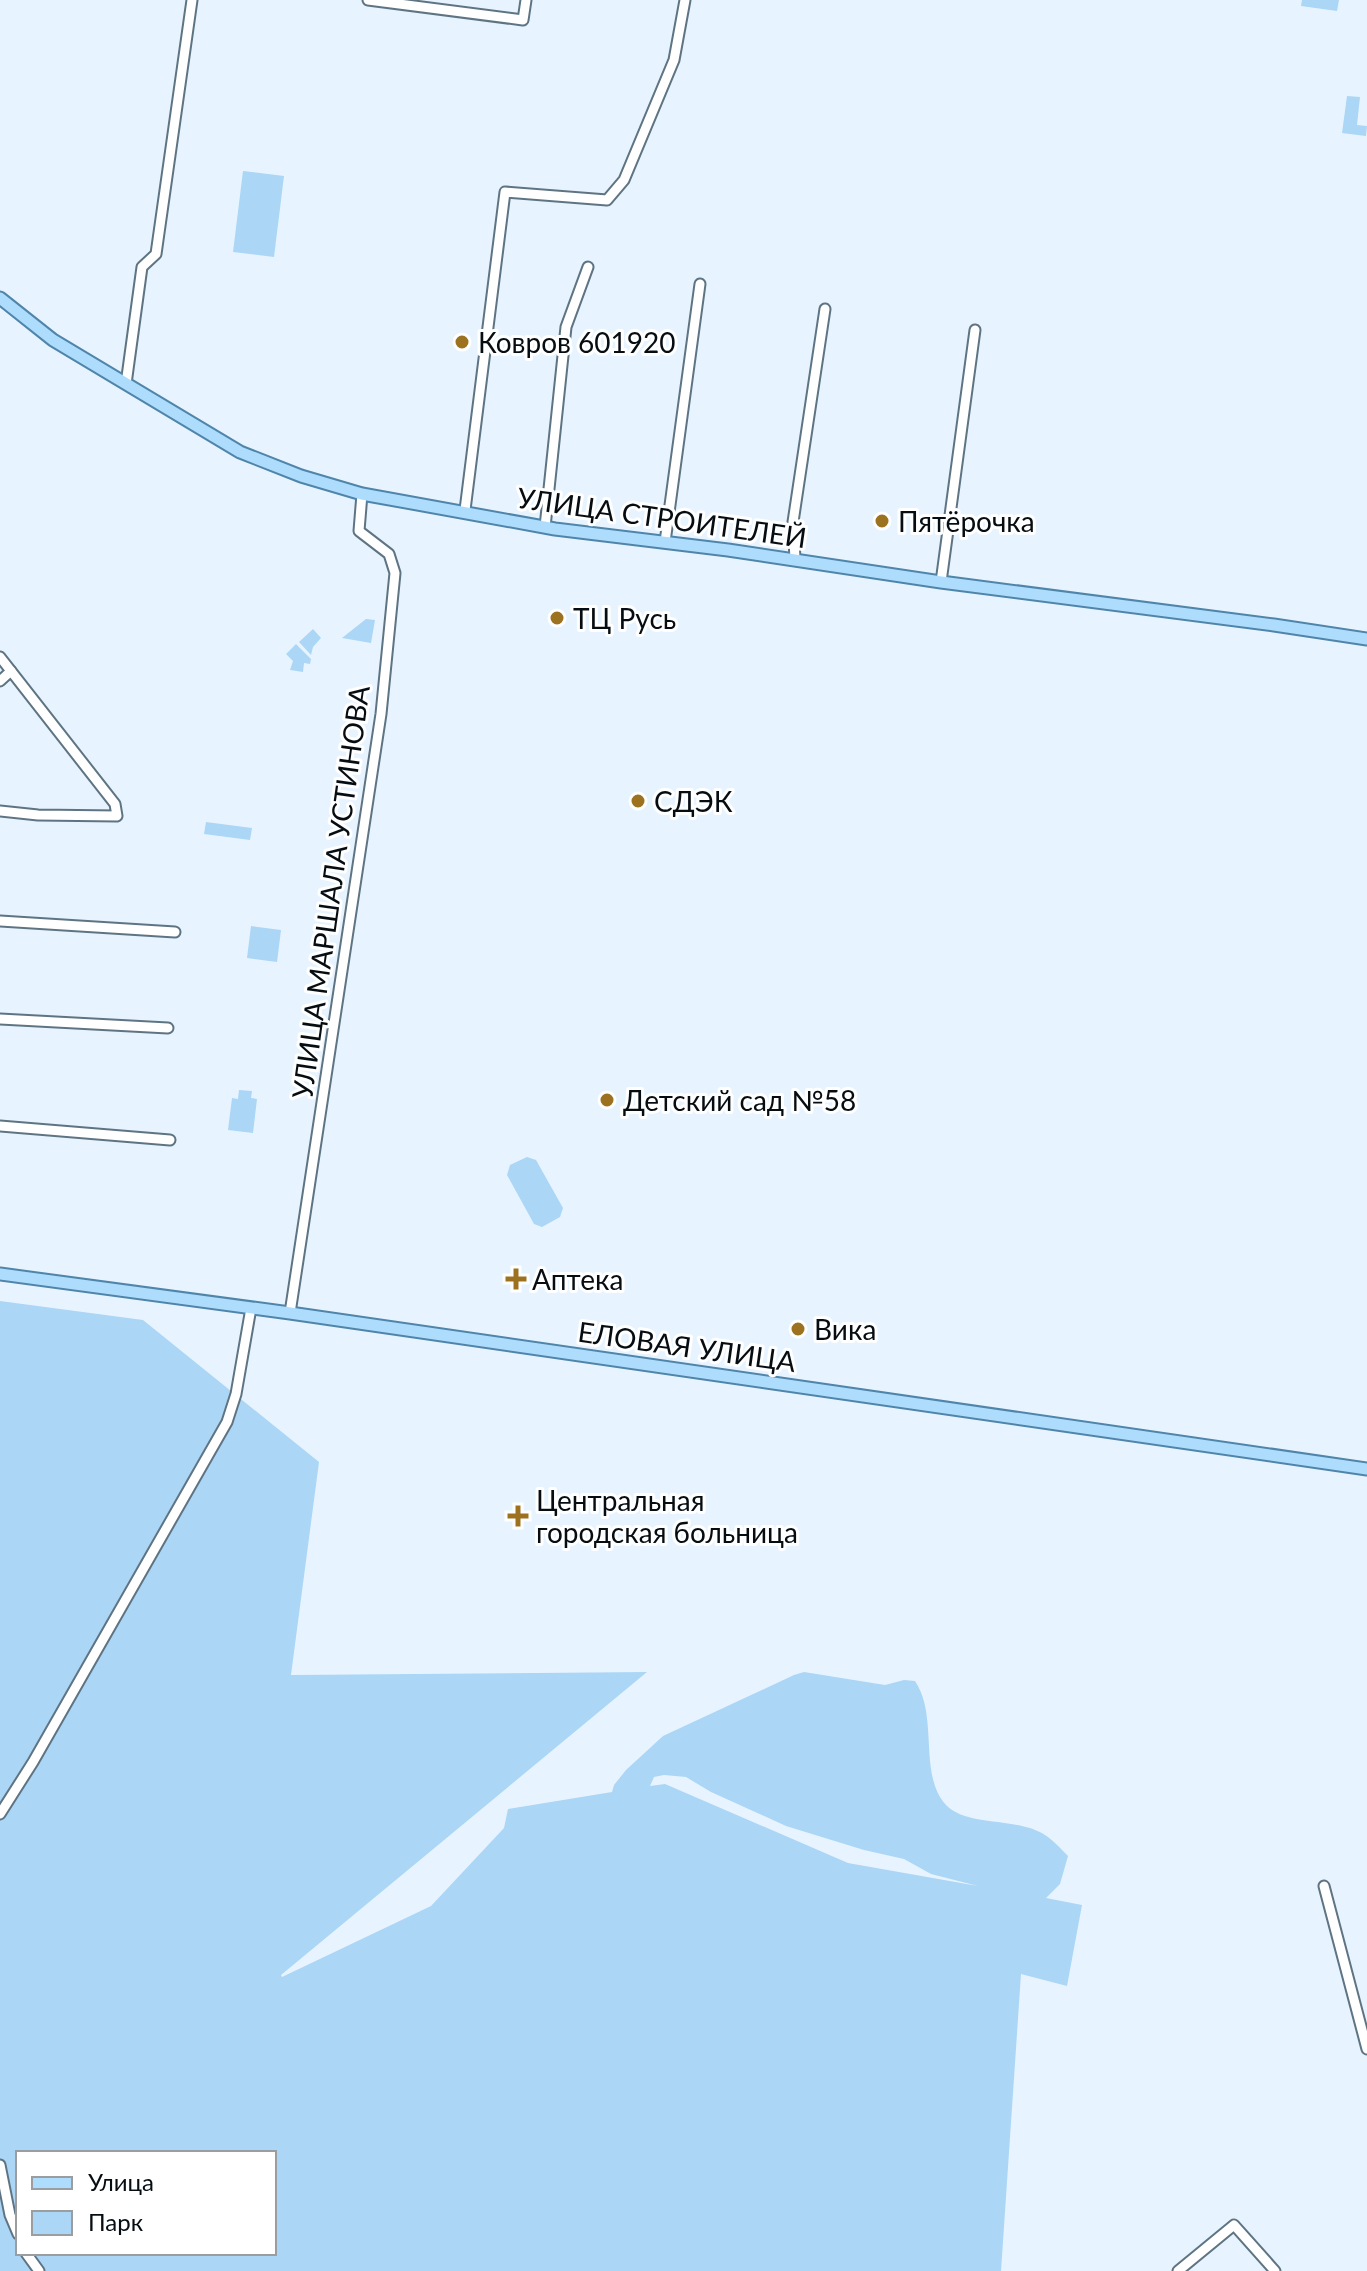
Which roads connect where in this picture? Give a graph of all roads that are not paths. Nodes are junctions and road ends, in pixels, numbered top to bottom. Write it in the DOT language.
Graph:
graph roads {
  1 [pos="192,0"];
  2 [pos="368,0"];
  3 [pos="526,0"];
  4 [pos="685,0"];
  5 [pos="588,267"];
  6 [pos="700,284"];
  7 [pos="0,298"];
  8 [pos="825,309"];
  9 [pos="975,330"];
  10 [pos="126,384"];
  11 [pos="362,494"];
  12 [pos="465,510"];
  13 [pos="545,527"];
  14 [pos="665,542"];
  15 [pos="795,559"];
  16 [pos="941,582"];
  17 [pos="1367,639"];
  18 [pos="0,657"];
  19 [pos="11,671"];
  20 [pos="0,681"];
  21 [pos="0,811"];
  22 [pos="0,921"];
  23 [pos="175,932"];
  24 [pos="0,1019"];
  25 [pos="168,1028"];
  26 [pos="0,1126"];
  27 [pos="170,1140"];
  28 [pos="0,1274"];
  29 [pos="251,1308"];
  30 [pos="290,1313"];
  31 [pos="1367,1469"];
  32 [pos="0,1814"];
  33 [pos="1324,1886"];
  34 [pos="1367,2049"];
  35 [pos="0,2165"];
  36 [pos="16,2229"];
  37 [pos="1178,2271"];
  38 [pos="1275,2271"];
  1 -- 10 [label="street"];
  2 -- 3 [label="street"];
  4 -- 12 [label="street"];
  5 -- 13 [label="street"];
  6 -- 14 [label="street"];
  7 -- 10 [label="main road, УЛИЦА СТРОИТЕЛЕЙ"];
  8 -- 15 [label="street"];
  9 -- 16 [label="street"];
  10 -- 11 [label="main road, УЛИЦА СТРОИТЕЛЕЙ"];
  11 -- 12 [label="main road, УЛИЦА СТРОИТЕЛЕЙ"];
  11 -- 30 [label="street, УЛИЦА МАРШАЛА УСТИНОВА"];
  12 -- 13 [label="main road, УЛИЦА СТРОИТЕЛЕЙ"];
  13 -- 14 [label="main road, УЛИЦА СТРОИТЕЛЕЙ"];
  14 -- 15 [label="main road, УЛИЦА СТРОИТЕЛЕЙ"];
  15 -- 16 [label="main road, УЛИЦА СТРОИТЕЛЕЙ"];
  16 -- 17 [label="main road, УЛИЦА СТРОИТЕЛЕЙ"];
  18 -- 19 [label="street"];
  19 -- 20 [label="street"];
  19 -- 21 [label="street"];
  22 -- 23 [label="street"];
  24 -- 25 [label="street"];
  26 -- 27 [label="street"];
  28 -- 29 [label="main road, ЕЛОВАЯ УЛИЦА"];
  29 -- 30 [label="main road, ЕЛОВАЯ УЛИЦА"];
  29 -- 32 [label="street"];
  30 -- 31 [label="main road, ЕЛОВАЯ УЛИЦА"];
  33 -- 34 [label="street"];
  35 -- 36 [label="street"];
  37 -- 38 [label="street"];
}
